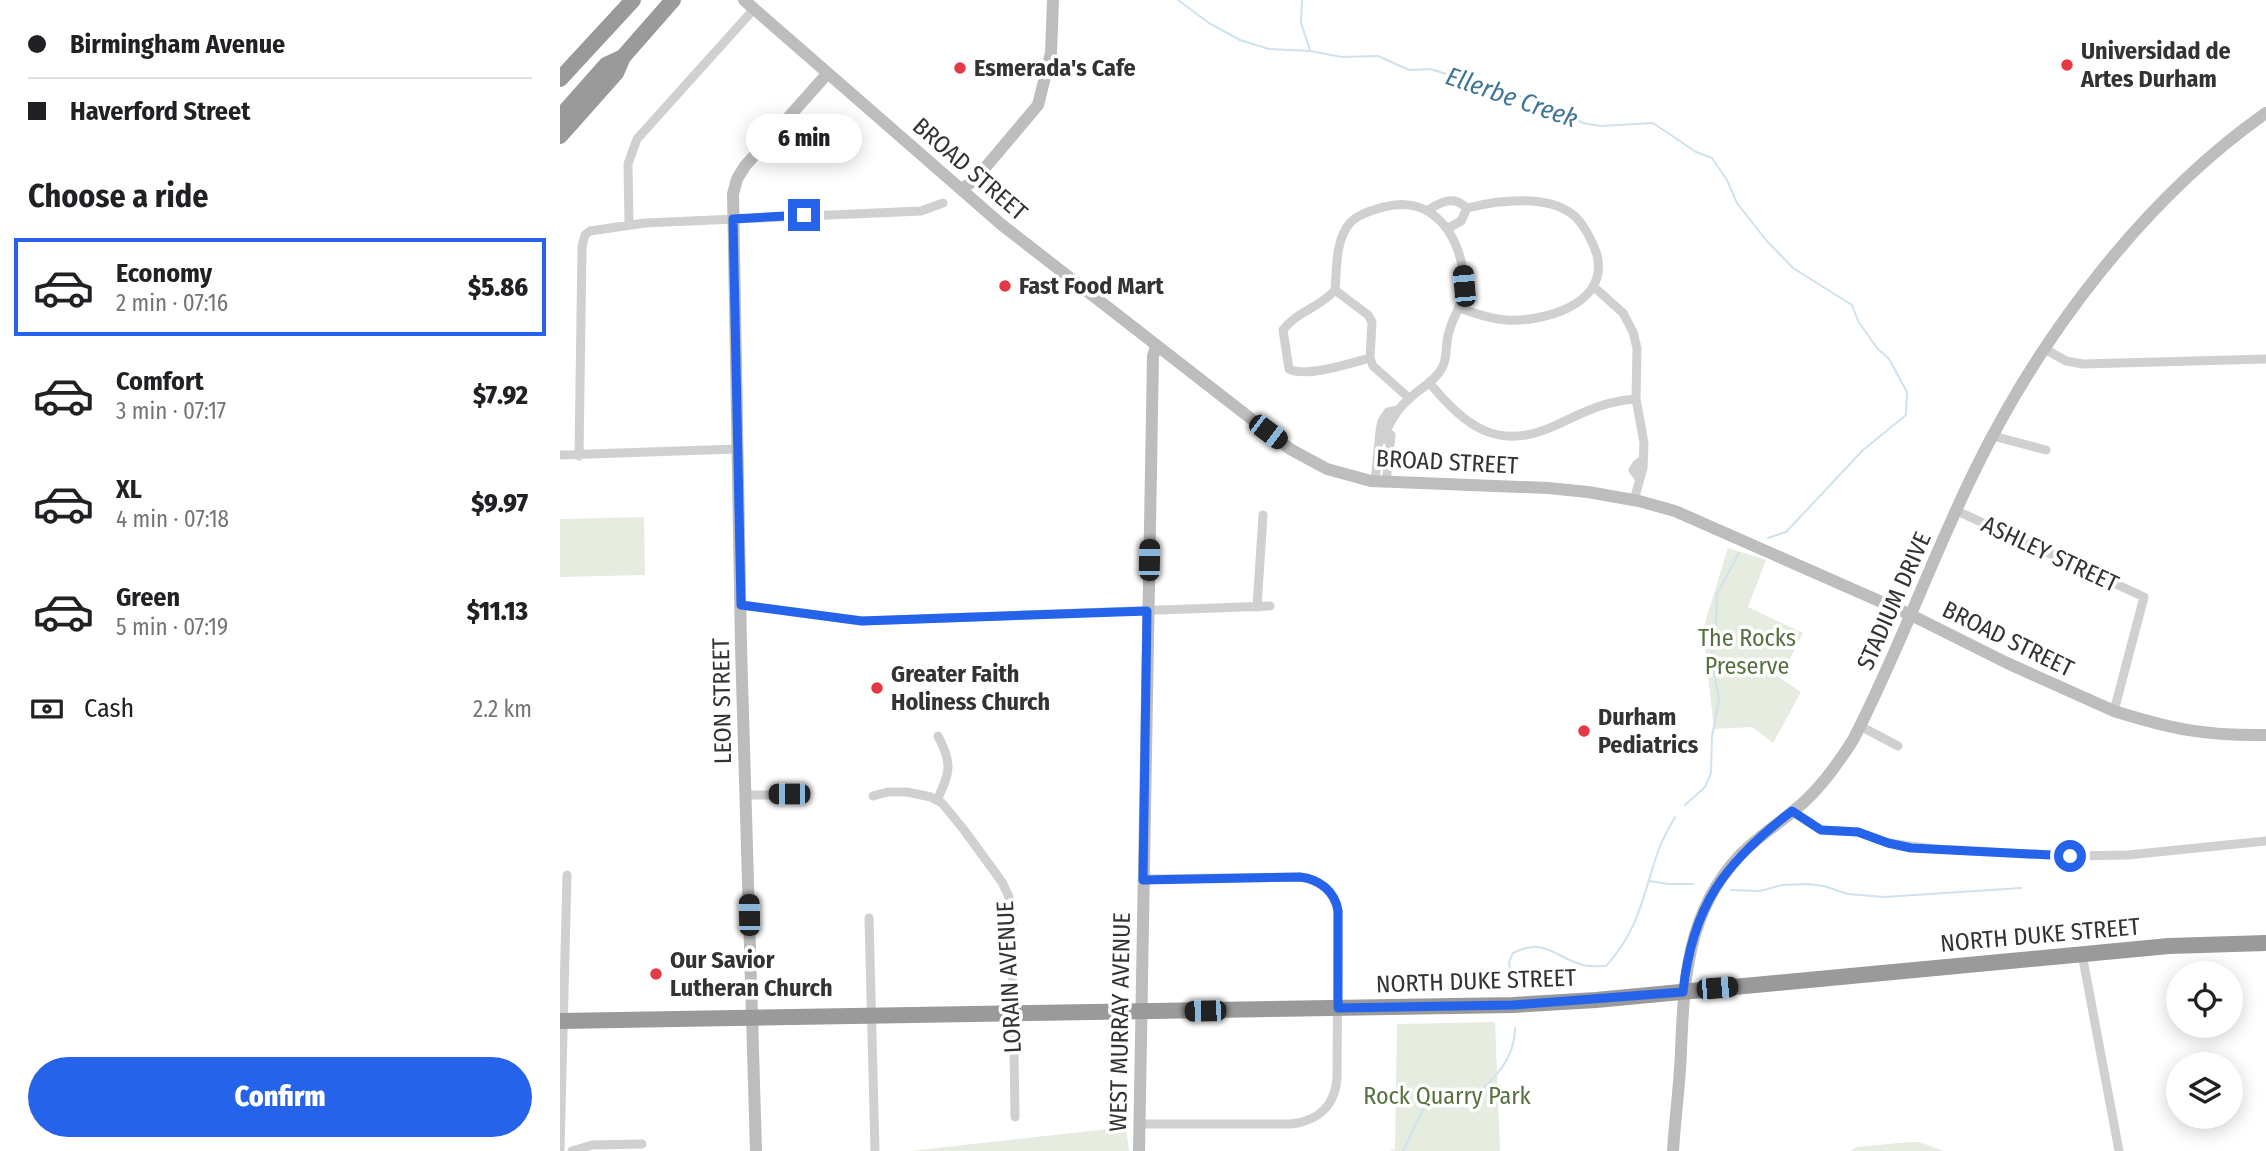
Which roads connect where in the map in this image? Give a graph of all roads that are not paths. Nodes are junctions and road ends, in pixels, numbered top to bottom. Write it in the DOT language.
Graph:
graph roads {
  1 [pos="633,0"];
  2 [pos="673,0"];
  3 [pos="1053,0"];
  4 [pos="749,5"];
  5 [pos="623,57"];
  6 [pos="827,74"];
  7 [pos="560,79"];
  8 [pos="2266,113"];
  9 [pos="560,117"];
  10 [pos="560,136"];
  11 [pos="961,189"];
  12 [pos="943,203"];
  13 [pos="1467,208"];
  14 [pos="1428,210"];
  15 [pos="733,219"];
  16 [pos="629,224"];
  17 [pos="1447,229"];
  18 [pos="1593,286"];
  19 [pos="1335,290"];
  20 [pos="1459,308"];
  21 [pos="1156,347"];
  22 [pos="2045,349"];
  23 [pos="1370,358"];
  24 [pos="2266,359"];
  25 [pos="1429,382"];
  26 [pos="1409,398"];
  27 [pos="1636,399"];
  28 [pos="1398,410"];
  29 [pos="1993,436"];
  30 [pos="1384,439"];
  31 [pos="737,449"];
  32 [pos="2046,450"];
  33 [pos="560,456"];
  34 [pos="579,456"];
  35 [pos="1381,482"];
  36 [pos="1634,500"];
  37 [pos="1957,511"];
  38 [pos="1264,516"];
  39 [pos="741,605"];
  40 [pos="1270,606"];
  41 [pos="1257,607"];
  42 [pos="1147,611"];
  43 [pos="1911,615"];
  44 [pos="2114,711"];
  45 [pos="1860,726"];
  46 [pos="2266,735"];
  47 [pos="938,736"];
  48 [pos="1898,746"];
  49 [pos="789,794"];
  50 [pos="746,795"];
  51 [pos="873,796"];
  52 [pos="937,800"];
  53 [pos="1792,811"];
  54 [pos="2266,841"];
  55 [pos="567,875"];
  56 [pos="1143,880"];
  57 [pos="869,918"];
  58 [pos="2266,943"];
  59 [pos="2082,954"];
  60 [pos="1683,992"];
  61 [pos="1338,1008"];
  62 [pos="1140,1012"];
  63 [pos="1012,1014"];
  64 [pos="871,1015"];
  65 [pos="751,1018"];
  66 [pos="562,1021"];
  67 [pos="1015,1117"];
  68 [pos="1139,1124"];
  69 [pos="642,1144"];
  70 [pos="560,1151"];
  71 [pos="572,1151"];
  72 [pos="756,1151"];
  73 [pos="876,1151"];
  74 [pos="1139,1151"];
  75 [pos="1673,1151"];
  76 [pos="2119,1151"];
  1 -- 7 [label="highway"];
  2 -- 5 [label="highway"];
  3 -- 11 [label="street"];
  4 -- 6 [label="street, BROAD STREET"];
  4 -- 16 [label="street"];
  5 -- 9 [label="highway"];
  5 -- 10 [label="highway"];
  6 -- 11 [label="street, BROAD STREET"];
  6 -- 15 [label="street, LEON STREET"];
  8 -- 22 [label="street, STADIUM DRIVE"];
  11 -- 21 [label="street, BROAD STREET"];
  12 -- 15 [label="street"];
  13 -- 14 [label="street"];
  13 -- 17 [label="street"];
  13 -- 18 [label="street"];
  14 -- 17 [label="street"];
  14 -- 19 [label="street"];
  15 -- 16 [label="street"];
  15 -- 31 [label="street, LEON STREET"];
  16 -- 34 [label="street"];
  17 -- 20 [label="street"];
  18 -- 20 [label="street"];
  18 -- 27 [label="street"];
  19 -- 23 [label="street"];
  19 -- 23 [label="street"];
  20 -- 25 [label="street"];
  21 -- 35 [label="street, BROAD STREET"];
  21 -- 42 [label="street, WEST MURRAY AVENUE"];
  22 -- 24 [label="street"];
  22 -- 29 [label="street, STADIUM DRIVE"];
  23 -- 26 [label="street"];
  25 -- 26 [label="street"];
  25 -- 27 [label="street"];
  26 -- 28 [label="street"];
  27 -- 36 [label="street"];
  28 -- 30 [label="street"];
  28 -- 30 [label="street"];
  29 -- 32 [label="street"];
  29 -- 37 [label="street, STADIUM DRIVE"];
  30 -- 35 [label="street"];
  31 -- 34 [label="street"];
  31 -- 39 [label="street, LEON STREET"];
  33 -- 34 [label="street"];
  35 -- 36 [label="street, BROAD STREET"];
  36 -- 43 [label="street, BROAD STREET"];
  37 -- 43 [label="street, STADIUM DRIVE"];
  37 -- 44 [label="street, ASHLEY STREET"];
  38 -- 41 [label="street"];
  39 -- 42 [label="street"];
  39 -- 50 [label="street, LEON STREET"];
  40 -- 41 [label="street"];
  41 -- 42 [label="street"];
  42 -- 56 [label="street, WEST MURRAY AVENUE"];
  43 -- 44 [label="street, BROAD STREET"];
  43 -- 45 [label="street, STADIUM DRIVE"];
  44 -- 46 [label="street, BROAD STREET"];
  45 -- 48 [label="street"];
  45 -- 53 [label="street, STADIUM DRIVE"];
  47 -- 52 [label="street"];
  49 -- 50 [label="street"];
  50 -- 65 [label="street, LEON STREET"];
  51 -- 52 [label="street"];
  52 -- 63 [label="street, LORAIN AVENUE"];
  53 -- 54 [label="street"];
  53 -- 60 [label="street, STADIUM DRIVE"];
  55 -- 66 [label="street"];
  56 -- 61 [label="street"];
  56 -- 62 [label="street, WEST MURRAY AVENUE"];
  57 -- 64 [label="street"];
  58 -- 59 [label="highway, NORTH DUKE STREET"];
  59 -- 60 [label="highway, NORTH DUKE STREET"];
  59 -- 76 [label="street"];
  60 -- 61 [label="highway, NORTH DUKE STREET"];
  60 -- 75 [label="street, STADIUM DRIVE"];
  61 -- 62 [label="highway, NORTH DUKE STREET"];
  61 -- 68 [label="street"];
  62 -- 63 [label="highway, NORTH DUKE STREET"];
  62 -- 68 [label="street, WEST MURRAY AVENUE"];
  63 -- 64 [label="highway, NORTH DUKE STREET"];
  63 -- 67 [label="street, LORAIN AVENUE"];
  64 -- 65 [label="highway, NORTH DUKE STREET"];
  64 -- 73 [label="street"];
  65 -- 66 [label="highway, NORTH DUKE STREET"];
  65 -- 72 [label="street, LEON STREET"];
  66 -- 70 [label="street"];
  68 -- 74 [label="street, WEST MURRAY AVENUE"];
  69 -- 71 [label="street"];
}
